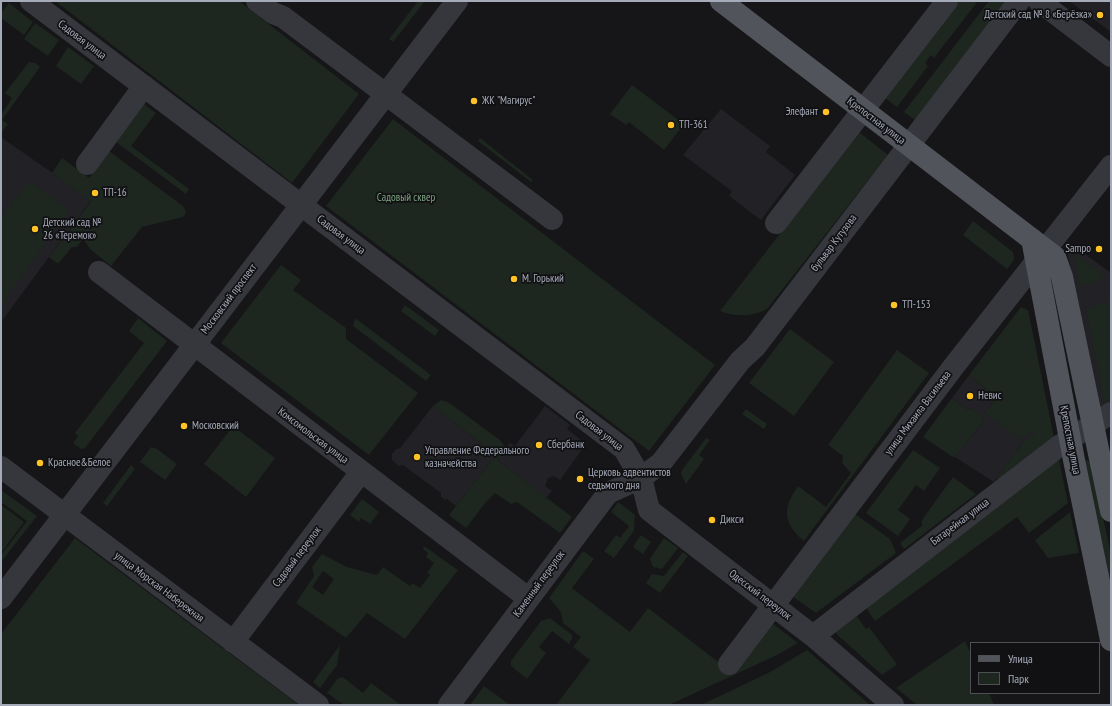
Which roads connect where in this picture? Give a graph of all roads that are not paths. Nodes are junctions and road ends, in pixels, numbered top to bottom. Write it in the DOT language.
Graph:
graph roads {
  1 [pos="31,1"];
  2 [pos="257,1"];
  3 [pos="457,1"];
  4 [pos="721,1"];
  5 [pos="947,1"];
  6 [pos="1019,1"];
  7 [pos="1039,1"];
  8 [pos="1111,56"];
  9 [pos="144,86"];
  10 [pos="384,94"];
  11 [pos="862,111"];
  12 [pos="909,146"];
  13 [pos="86,164"];
  14 [pos="1111,166"];
  15 [pos="301,204"];
  16 [pos="552,219"];
  17 [pos="776,223"];
  18 [pos="1038,249"];
  19 [pos="99,272"];
  20 [pos="194,344"];
  21 [pos="1111,413"];
  22 [pos="1093,425"];
  23 [pos="1070,439"];
  24 [pos="1,467"];
  25 [pos="361,472"];
  26 [pos="641,478"];
  27 [pos="1111,511"];
  28 [pos="65,515"];
  29 [pos="1,598"];
  30 [pos="528,598"];
  31 [pos="774,605"];
  32 [pos="813,636"];
  33 [pos="1111,640"];
  34 [pos="233,642"];
  35 [pos="729,664"];
  36 [pos="318,705"];
  37 [pos="450,705"];
  38 [pos="894,705"];
  1 -- 9 [label="street, Садовая улица"];
  2 -- 10 [label="street"];
  3 -- 10 [label="street, Московский проспект"];
  4 -- 11 [label="main road, Крепостная улица"];
  5 -- 11 [label="street"];
  6 -- 12 [label="street, бульвар Кутузова"];
  7 -- 8 [label="street"];
  9 -- 13 [label="street"];
  9 -- 15 [label="street, Садовая улица"];
  10 -- 15 [label="street, Московский проспект"];
  10 -- 16 [label="street"];
  11 -- 12 [label="main road, Крепостная улица"];
  11 -- 17 [label="street"];
  12 -- 18 [label="main road, Крепостная улица"];
  12 -- 26 [label="street, бульвар Кутузова"];
  14 -- 18 [label="street, улица Михаила Васильева"];
  15 -- 20 [label="street, Московский проспект"];
  15 -- 26 [label="street, Садовая улица"];
  18 -- 22 [label="main road, Крепостная улица"];
  18 -- 23 [label="main road, Крепостная улица"];
  18 -- 31 [label="street, улица Михаила Васильева"];
  19 -- 20 [label="street, Комсомольская улица"];
  20 -- 25 [label="street, Комсомольская улица"];
  20 -- 28 [label="street, Московский проспект"];
  21 -- 22 [label="street, Батарейная улица"];
  22 -- 23 [label="street, Батарейная улица"];
  22 -- 27 [label="main road, Крепостная улица"];
  23 -- 32 [label="street, Батарейная улица"];
  23 -- 33 [label="main road, Крепостная улица"];
  24 -- 28 [label="street, улица Морская Набережная"];
  25 -- 30 [label="street, Комсомольская улица"];
  25 -- 34 [label="street, Садовый переулок"];
  26 -- 30 [label="street, Каменный переулок"];
  26 -- 31 [label="street, Одесский переулок"];
  28 -- 29 [label="street, Московский проспект"];
  28 -- 34 [label="street, улица Морская Набережная"];
  30 -- 37 [label="street, Каменный переулок"];
  31 -- 32 [label="street, Одесский переулок"];
  31 -- 35 [label="street, улица Михаила Васильева"];
  32 -- 38 [label="street, Одесский переулок"];
  34 -- 36 [label="street, улица Морская Набережная"];
}
